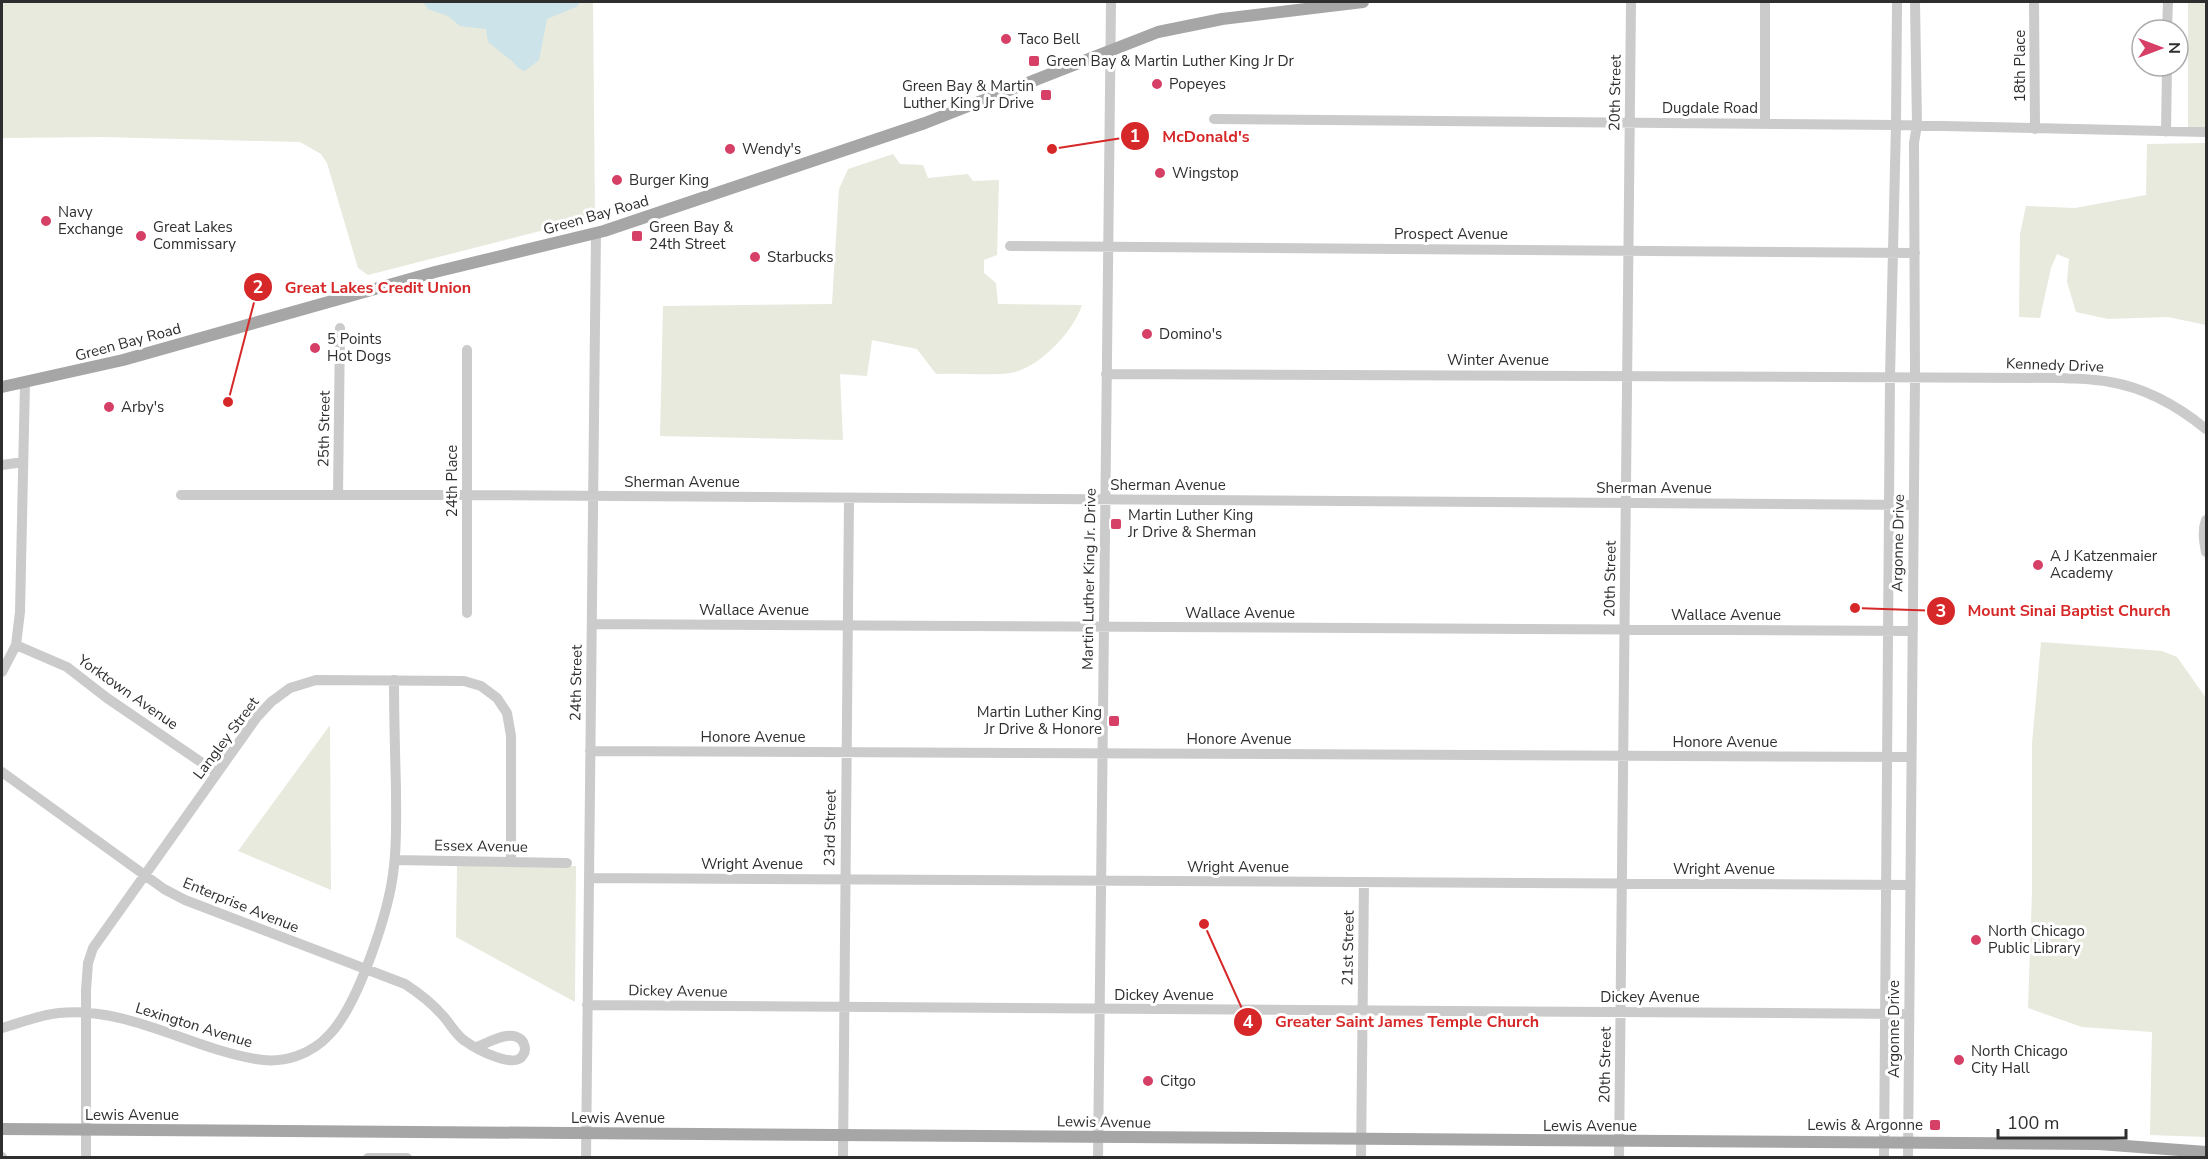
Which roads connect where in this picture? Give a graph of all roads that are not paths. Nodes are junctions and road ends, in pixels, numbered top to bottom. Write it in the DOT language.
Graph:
graph roads {
  1 [pos="1111,2"];
  2 [pos="1363,2"];
  3 [pos="1631,2"];
  4 [pos="1764,2"];
  5 [pos="1897,2"];
  6 [pos="1915,2"];
  7 [pos="2034,2"];
  8 [pos="2168,2"];
  9 [pos="2167,18"];
  10 [pos="1110,50"];
  11 [pos="2167,78"];
  12 [pos="1214,119"];
  13 [pos="1630,123"];
  14 [pos="1765,124"];
  15 [pos="1896,125"];
  16 [pos="1917,125"];
  17 [pos="2035,129"];
  18 [pos="2166,132"];
  19 [pos="2206,132"];
  20 [pos="596,233"];
  21 [pos="1010,246"];
  22 [pos="1108,247"];
  23 [pos="1629,251"];
  24 [pos="1892,253"];
  25 [pos="1915,253"];
  26 [pos="340,328"];
  27 [pos="467,350"];
  28 [pos="1107,374"];
  29 [pos="1627,376"];
  30 [pos="1890,377"];
  31 [pos="1915,377"];
  32 [pos="25,382"];
  33 [pos="2,387"];
  34 [pos="2206,429"];
  35 [pos="23,462"];
  36 [pos="2,465"];
  37 [pos="181,495"];
  38 [pos="338,495"];
  39 [pos="467,495"];
  40 [pos="593,497"];
  41 [pos="849,498"];
  42 [pos="1105,500"];
  43 [pos="1626,503"];
  44 [pos="1889,505"];
  45 [pos="1914,505"];
  46 [pos="2206,520"];
  47 [pos="2206,552"];
  48 [pos="466,613"];
  49 [pos="592,624"];
  50 [pos="847,625"];
  51 [pos="1104,627"];
  52 [pos="1625,630"];
  53 [pos="1888,631"];
  54 [pos="1912,631"];
  55 [pos="16,645"];
  56 [pos="2,672"];
  57 [pos="394,680"];
  58 [pos="590,752"];
  59 [pos="846,753"];
  60 [pos="1102,754"];
  61 [pos="1624,756"];
  62 [pos="1887,757"];
  63 [pos="1911,757"];
  64 [pos="2,772"];
  65 [pos="217,773"];
  66 [pos="395,860"];
  67 [pos="511,861"];
  68 [pos="567,862"];
  69 [pos="146,876"];
  70 [pos="589,878"];
  71 [pos="845,880"];
  72 [pos="1101,881"];
  73 [pos="1364,882"];
  74 [pos="1622,884"];
  75 [pos="1886,885"];
  76 [pos="1910,885"];
  77 [pos="366,969"];
  78 [pos="587,1005"];
  79 [pos="843,1008"];
  80 [pos="1099,1009"];
  81 [pos="1362,1011"];
  82 [pos="1621,1012"];
  83 [pos="86,1014"];
  84 [pos="1885,1014"];
  85 [pos="1909,1014"];
  86 [pos="2,1028"];
  87 [pos="476,1047"];
  88 [pos="2,1129"];
  89 [pos="87,1129"];
  90 [pos="586,1133"];
  91 [pos="843,1134"];
  92 [pos="1098,1137"];
  93 [pos="1361,1140"];
  94 [pos="1619,1142"];
  95 [pos="1884,1144"];
  96 [pos="1908,1144"];
  97 [pos="2206,1152"];
  98 [pos="382,1157"];
  99 [pos="86,1158"];
  100 [pos="368,1158"];
  101 [pos="407,1158"];
  102 [pos="586,1158"];
  103 [pos="843,1158"];
  104 [pos="1098,1158"];
  105 [pos="1361,1158"];
  106 [pos="1619,1158"];
  107 [pos="1884,1158"];
  108 [pos="1908,1158"];
  1 -- 10 [label="street, Martin Luther King Jr. Drive"];
  2 -- 10 [label="main road, Green Bay Road"];
  3 -- 13 [label="street, 20th Street"];
  4 -- 14 [label="street"];
  5 -- 15 [label="street, Argonne Drive"];
  6 -- 16 [label="street, Argonne Drive"];
  7 -- 17 [label="street, 18th Place"];
  8 -- 9 [label="street"];
  10 -- 20 [label="main road, Green Bay Road"];
  10 -- 22 [label="street, Martin Luther King Jr. Drive"];
  11 -- 18 [label="street"];
  12 -- 13 [label="street, Dugdale Road"];
  13 -- 14 [label="street, Dugdale Road"];
  13 -- 23 [label="street, 20th Street"];
  14 -- 15 [label="street, Dugdale Road"];
  15 -- 16 [label="street, Dugdale Road"];
  15 -- 24 [label="street, Argonne Drive"];
  16 -- 17 [label="street, Dugdale Road"];
  16 -- 25 [label="street, Argonne Drive"];
  17 -- 18 [label="street, Dugdale Road"];
  18 -- 19 [label="street, Dugdale Road"];
  20 -- 32 [label="main road, Green Bay Road"];
  20 -- 40 [label="street, 24th Street"];
  21 -- 22 [label="street, Prospect Avenue"];
  22 -- 23 [label="street, Prospect Avenue"];
  22 -- 28 [label="street, Martin Luther King Jr. Drive"];
  23 -- 24 [label="street, Prospect Avenue"];
  23 -- 29 [label="street, 20th Street"];
  24 -- 25 [label="street, Prospect Avenue"];
  24 -- 30 [label="street, Argonne Drive"];
  25 -- 31 [label="street, Argonne Drive"];
  26 -- 38 [label="street, 25th Street"];
  27 -- 39 [label="street, 24th Place"];
  28 -- 29 [label="street, Winter Avenue"];
  28 -- 42 [label="street, Martin Luther King Jr. Drive"];
  29 -- 30 [label="street, Winter Avenue"];
  29 -- 43 [label="street, 20th Street"];
  30 -- 31 [label="street, Kennedy Drive"];
  30 -- 44 [label="street, Argonne Drive"];
  31 -- 34 [label="street, Kennedy Drive"];
  31 -- 45 [label="street, Argonne Drive"];
  32 -- 33 [label="main road, Green Bay Road"];
  32 -- 35 [label="street"];
  35 -- 36 [label="street"];
  35 -- 55 [label="street"];
  37 -- 38 [label="street, Sherman Avenue"];
  38 -- 39 [label="street, Sherman Avenue"];
  39 -- 40 [label="street, Sherman Avenue"];
  39 -- 48 [label="street, 24th Place"];
  40 -- 41 [label="street, Sherman Avenue"];
  40 -- 49 [label="street, 24th Street"];
  41 -- 42 [label="street, Sherman Avenue"];
  41 -- 50 [label="street, 23rd Street"];
  42 -- 43 [label="street, Sherman Avenue"];
  42 -- 51 [label="street, Martin Luther King Jr. Drive"];
  43 -- 44 [label="street, Sherman Avenue"];
  43 -- 52 [label="street, 20th Street"];
  44 -- 45 [label="street, Sherman Avenue"];
  44 -- 53 [label="street, Argonne Drive"];
  45 -- 54 [label="street, Argonne Drive"];
  46 -- 47 [label="street"];
  49 -- 50 [label="street, Wallace Avenue"];
  49 -- 58 [label="street, 24th Street"];
  50 -- 51 [label="street, Wallace Avenue"];
  50 -- 59 [label="street, 23rd Street"];
  51 -- 52 [label="street, Wallace Avenue"];
  51 -- 60 [label="street, Martin Luther King Jr. Drive"];
  52 -- 53 [label="street, Wallace Avenue"];
  52 -- 61 [label="street, 20th Street"];
  53 -- 54 [label="street, Wallace Avenue"];
  53 -- 62 [label="street, Argonne Drive"];
  54 -- 63 [label="street, Argonne Drive"];
  55 -- 56 [label="street"];
  55 -- 65 [label="street, Yorktown Avenue"];
  57 -- 65 [label="street, Langley Street"];
  57 -- 66 [label="street, Lexington Avenue"];
  57 -- 67 [label="street, Langley Street"];
  58 -- 59 [label="street, Honore Avenue"];
  58 -- 70 [label="street, 24th Street"];
  59 -- 60 [label="street, Honore Avenue"];
  59 -- 71 [label="street, 23rd Street"];
  60 -- 61 [label="street, Honore Avenue"];
  60 -- 72 [label="street, Martin Luther King Jr. Drive"];
  61 -- 62 [label="street, Honore Avenue"];
  61 -- 74 [label="street, 20th Street"];
  62 -- 63 [label="street, Honore Avenue"];
  62 -- 75 [label="street, Argonne Drive"];
  63 -- 76 [label="street, Argonne Drive"];
  64 -- 69 [label="street, Enterprise Avenue"];
  65 -- 69 [label="street, Langley Street"];
  66 -- 67 [label="street, Essex Avenue"];
  66 -- 77 [label="street, Lexington Avenue"];
  67 -- 68 [label="street, Essex Avenue"];
  69 -- 77 [label="street, Enterprise Avenue"];
  69 -- 83 [label="street, Langley Street"];
  70 -- 71 [label="street, Wright Avenue"];
  70 -- 78 [label="street, 24th Street"];
  71 -- 72 [label="street, Wright Avenue"];
  71 -- 79 [label="street, 23rd Street"];
  72 -- 73 [label="street, Wright Avenue"];
  72 -- 80 [label="street, Martin Luther King Jr. Drive"];
  73 -- 74 [label="street, Wright Avenue"];
  73 -- 81 [label="street, 21st Street"];
  74 -- 75 [label="street, Wright Avenue"];
  74 -- 82 [label="street, 20th Street"];
  75 -- 76 [label="street, Wright Avenue"];
  75 -- 84 [label="street, Argonne Drive"];
  76 -- 85 [label="street, Argonne Drive"];
  77 -- 83 [label="street, Lexington Avenue"];
  77 -- 87 [label="street, Enterprise Avenue"];
  78 -- 79 [label="street, Dickey Avenue"];
  78 -- 90 [label="street, 24th Street"];
  79 -- 80 [label="street, Dickey Avenue"];
  79 -- 91 [label="street, 23rd Street"];
  80 -- 81 [label="street, Dickey Avenue"];
  80 -- 92 [label="street, Martin Luther King Jr. Drive"];
  81 -- 82 [label="street, Dickey Avenue"];
  81 -- 93 [label="street, 21st Street"];
  82 -- 84 [label="street, Dickey Avenue"];
  82 -- 94 [label="street, 20th Street"];
  83 -- 86 [label="street, Lexington Avenue"];
  83 -- 89 [label="street, Langley Street"];
  84 -- 85 [label="street, Dickey Avenue"];
  84 -- 95 [label="street, Argonne Drive"];
  85 -- 96 [label="street, Argonne Drive"];
  88 -- 89 [label="main road, Lewis Avenue"];
  89 -- 90 [label="main road, Lewis Avenue"];
  89 -- 99 [label="street, Langley Street"];
  90 -- 91 [label="main road, Lewis Avenue"];
  90 -- 102 [label="street, 24th Street"];
  91 -- 92 [label="main road, Lewis Avenue"];
  91 -- 103 [label="street, 23rd Street"];
  92 -- 93 [label="main road, Lewis Avenue"];
  92 -- 104 [label="street, Martin Luther King Jr. Drive"];
  93 -- 94 [label="main road, Lewis Avenue"];
  93 -- 105 [label="street, 21st Street"];
  94 -- 95 [label="main road, Lewis Avenue"];
  94 -- 106 [label="street, 20th Street"];
  95 -- 96 [label="main road, Lewis Avenue"];
  95 -- 107 [label="street, Argonne Drive"];
  96 -- 97 [label="main road, Lewis Avenue"];
  96 -- 108 [label="street, Argonne Drive"];
  98 -- 100 [label="street"];
  98 -- 101 [label="street"];
}
